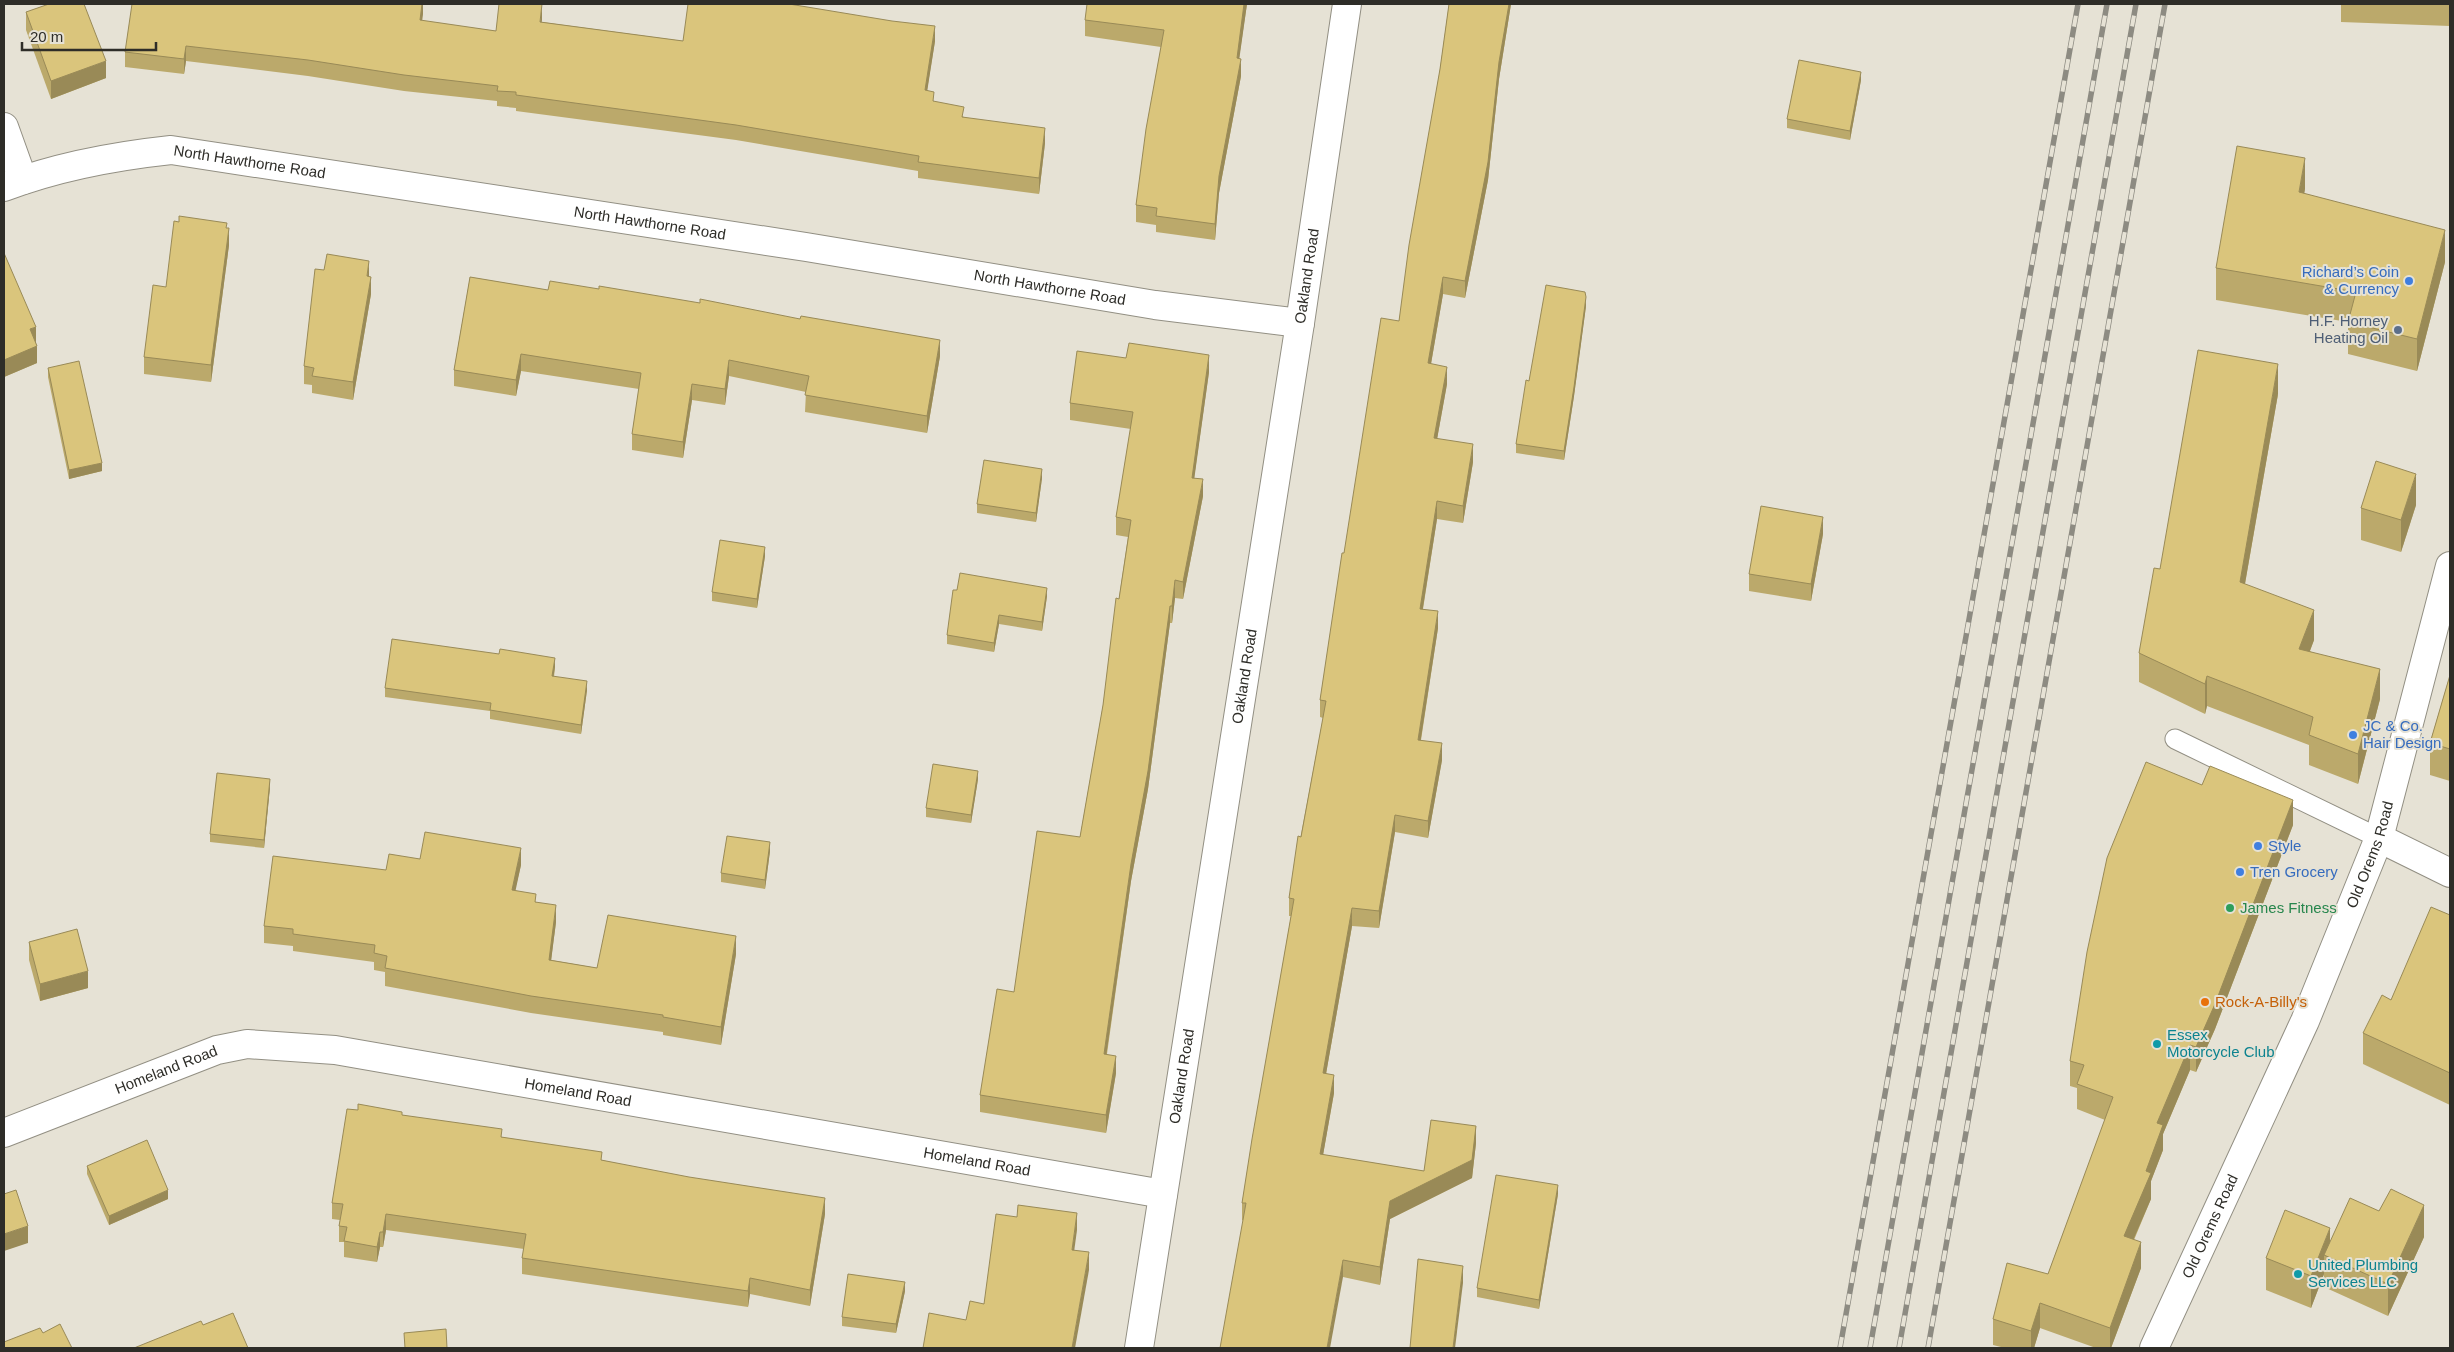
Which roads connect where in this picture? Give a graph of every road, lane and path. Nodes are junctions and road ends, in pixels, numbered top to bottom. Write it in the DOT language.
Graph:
graph roads {
  1 [pos="1347,4"];
  2 [pos="4,127"];
  3 [pos="14,183"];
  4 [pos="1300,323"];
  5 [pos="2450,566"];
  6 [pos="2176,739"];
  7 [pos="2378,838"];
  8 [pos="2450,872"];
  9 [pos="4,1133"];
  10 [pos="1163,1194"];
  11 [pos="1139,1348"];
  12 [pos="2154,1348"];
  1 -- 4 [label="street, Oakland Road"];
  2 -- 3 [label="street"];
  3 -- 4 [label="street, North Hawthorne Road"];
  4 -- 10 [label="street, Oakland Road"];
  5 -- 7 [label="street, Old Orems Road"];
  6 -- 7 [label="lane"];
  7 -- 8 [label="street"];
  7 -- 12 [label="street, Old Orems Road"];
  9 -- 10 [label="street, Homeland Road"];
  10 -- 11 [label="street, Oakland Road"];
}
